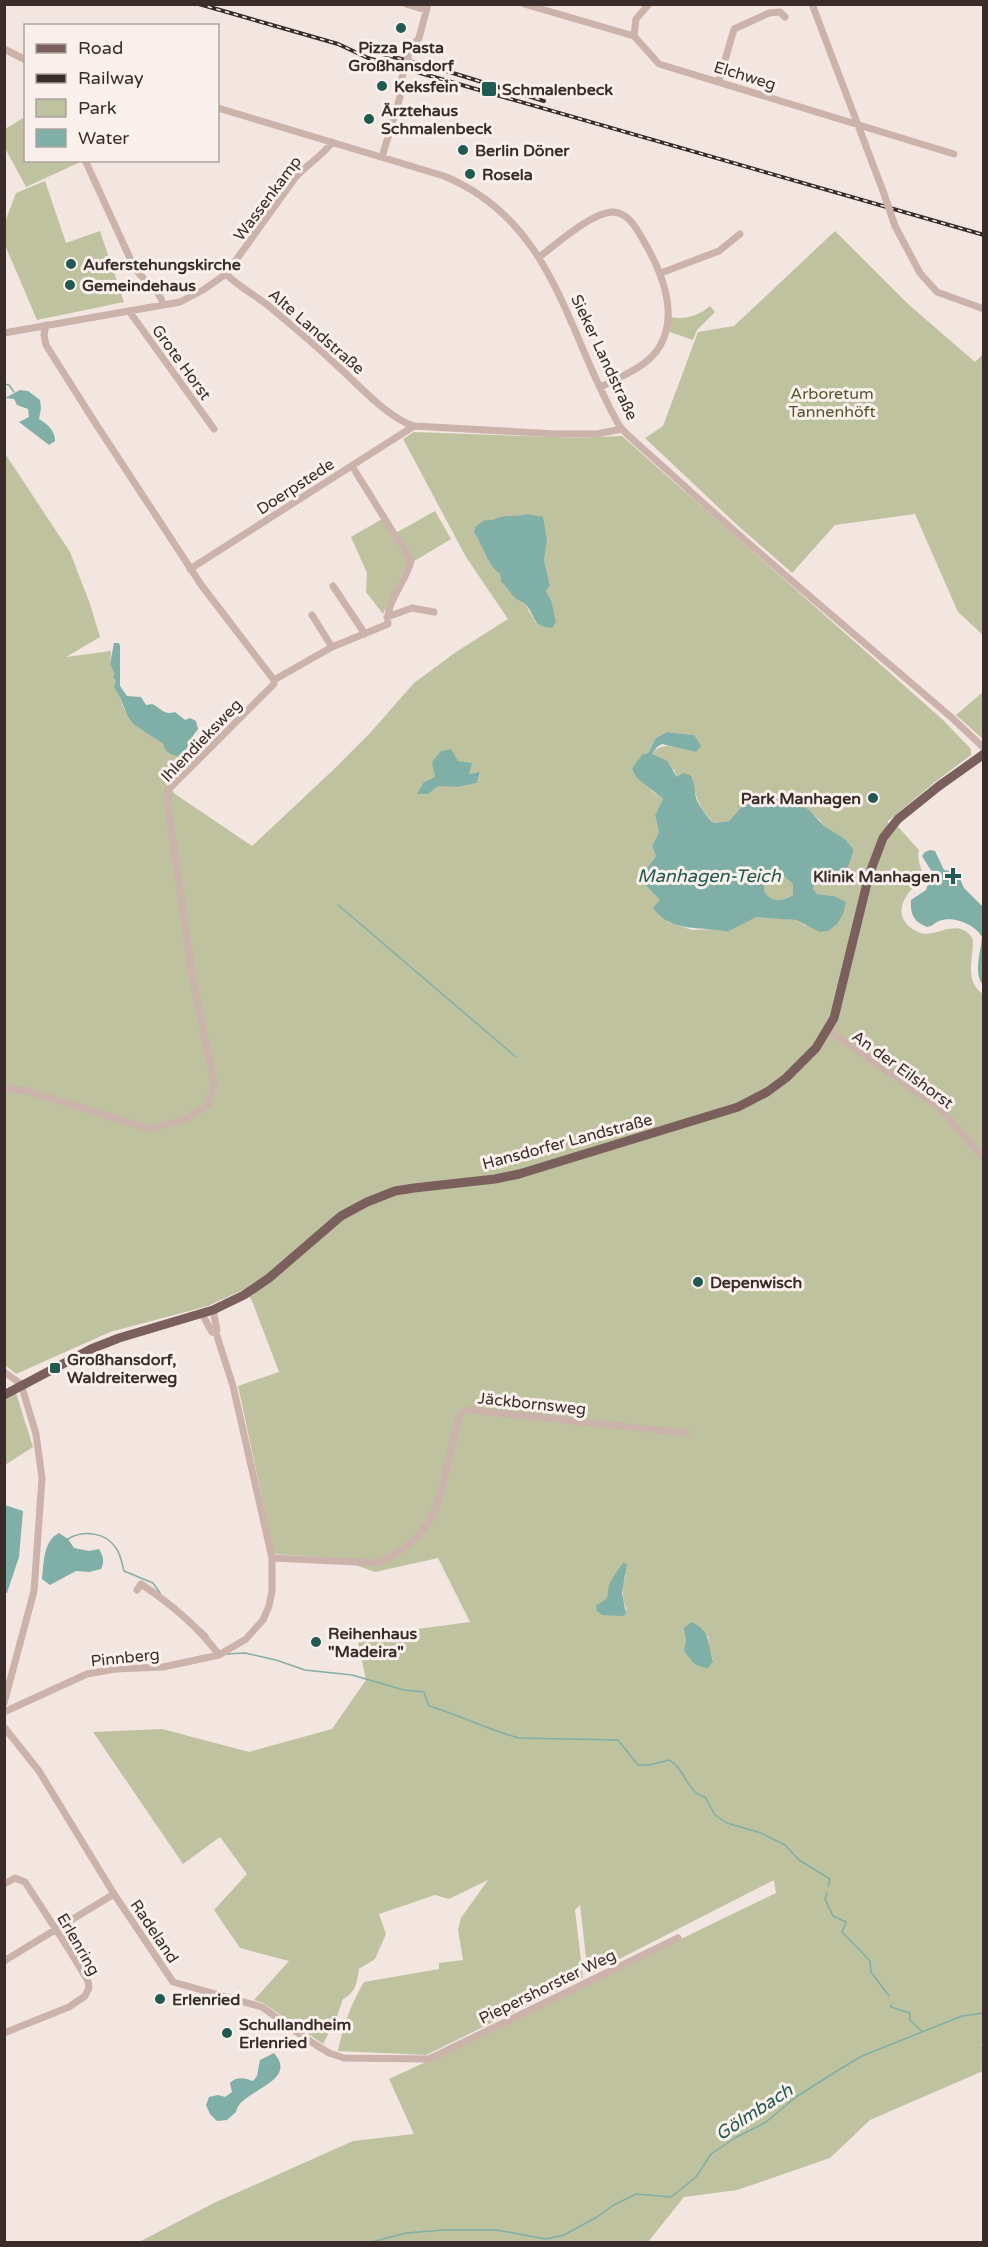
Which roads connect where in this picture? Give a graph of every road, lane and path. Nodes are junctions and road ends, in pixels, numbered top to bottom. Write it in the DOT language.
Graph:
graph roads {
  1 [pos="406,4"];
  2 [pos="524,4"];
  3 [pos="649,4"];
  4 [pos="812,4"];
  5 [pos="427,7"];
  6 [pos="785,17"];
  7 [pos="634,36"];
  8 [pos="4,49"];
  9 [pos="24,59"];
  10 [pos="719,81"];
  11 [pos="219,108"];
  12 [pos="858,124"];
  13 [pos="332,142"];
  14 [pos="954,154"];
  15 [pos="382,157"];
  16 [pos="86,162"];
  17 [pos="740,234"];
  18 [pos="539,257"];
  19 [pos="661,273"];
  20 [pos="225,274"];
  21 [pos="163,305"];
  22 [pos="984,309"];
  23 [pos="129,311"];
  24 [pos="46,325"];
  25 [pos="4,333"];
  26 [pos="601,387"];
  27 [pos="414,426"];
  28 [pos="214,429"];
  29 [pos="622,429"];
  30 [pos="351,466"];
  31 [pos="190,569"];
  32 [pos="333,586"];
  33 [pos="434,612"];
  34 [pos="312,615"];
  35 [pos="387,617"];
  36 [pos="364,634"];
  37 [pos="332,647"];
  38 [pos="274,680"];
  39 [pos="984,748"];
  40 [pos="984,754"];
  41 [pos="828,1030"];
  42 [pos="4,1088"];
  43 [pos="984,1159"];
  44 [pos="213,1310"];
  45 [pos="202,1314"];
  46 [pos="216,1333"];
  47 [pos="4,1372"];
  48 [pos="21,1384"];
  49 [pos="4,1395"];
  50 [pos="687,1433"];
  51 [pos="272,1558"];
  52 [pos="137,1590"];
  53 [pos="219,1655"];
  54 [pos="4,1703"];
  55 [pos="4,1712"];
  56 [pos="4,1726"];
  57 [pos="4,1884"];
  58 [pos="114,1894"];
  59 [pos="56,1929"];
  60 [pos="678,1938"];
  61 [pos="4,1961"];
  62 [pos="4,2033"];
  63 [pos="429,2059"];
  1 -- 5 [label="street"];
  2 -- 7 [label="street"];
  3 -- 7 [label="street"];
  4 -- 12 [label="street"];
  5 -- 15 [label="street, bridge"];
  6 -- 10 [label="street"];
  7 -- 10 [label="street, Elchweg"];
  8 -- 9 [label="street"];
  10 -- 12 [label="street, Elchweg"];
  11 -- 13 [label="street, Sieker Landstraße"];
  12 -- 14 [label="street, Elchweg"];
  12 -- 22 [label="street, bridge"];
  13 -- 15 [label="street, Sieker Landstraße"];
  13 -- 20 [label="street, Wassenkamp"];
  15 -- 18 [label="street, Sieker Landstraße"];
  16 -- 21 [label="street"];
  17 -- 19 [label="street"];
  18 -- 19 [label="street"];
  18 -- 26 [label="street, Sieker Landstraße"];
  19 -- 26 [label="street"];
  20 -- 21 [label="street"];
  20 -- 27 [label="street, Alte Landstraße"];
  21 -- 23 [label="street"];
  23 -- 24 [label="street"];
  23 -- 28 [label="street, Grote Horst"];
  24 -- 25 [label="street"];
  24 -- 31 [label="street"];
  26 -- 29 [label="street, Sieker Landstraße"];
  27 -- 29 [label="street, Alte Landstraße"];
  27 -- 30 [label="street, Doerpstede"];
  29 -- 39 [label="street, Sieker Landstraße"];
  30 -- 31 [label="street, Doerpstede"];
  30 -- 35 [label="street"];
  31 -- 38 [label="street"];
  32 -- 36 [label="street"];
  33 -- 35 [label="street"];
  34 -- 37 [label="street"];
  35 -- 36 [label="street"];
  36 -- 37 [label="street"];
  37 -- 38 [label="street"];
  38 -- 42 [label="street, Ihlendieksweg"];
  40 -- 41 [label="main road, Hansdorfer Landstraße"];
  41 -- 43 [label="street, An der Eilshorst"];
  41 -- 44 [label="main road, Hansdorfer Landstraße"];
  44 -- 45 [label="main road, Hansdorfer Landstraße"];
  44 -- 46 [label="street"];
  45 -- 46 [label="street"];
  45 -- 48 [label="main road, Hansdorfer Landstraße"];
  46 -- 51 [label="street"];
  47 -- 48 [label="street"];
  48 -- 49 [label="main road, Hansdorfer Landstraße"];
  48 -- 54 [label="street"];
  50 -- 51 [label="street, Jäckbornsweg"];
  51 -- 53 [label="street, Pinnberg"];
  52 -- 53 [label="street"];
  53 -- 55 [label="street, Pinnberg"];
  56 -- 58 [label="street, Radeland"];
  57 -- 59 [label="street, Erlenring"];
  58 -- 59 [label="street"];
  58 -- 63 [label="street, Radeland"];
  59 -- 61 [label="street"];
  59 -- 62 [label="street, Erlenring"];
  60 -- 63 [label="street, Piepershorster Weg"];
}
